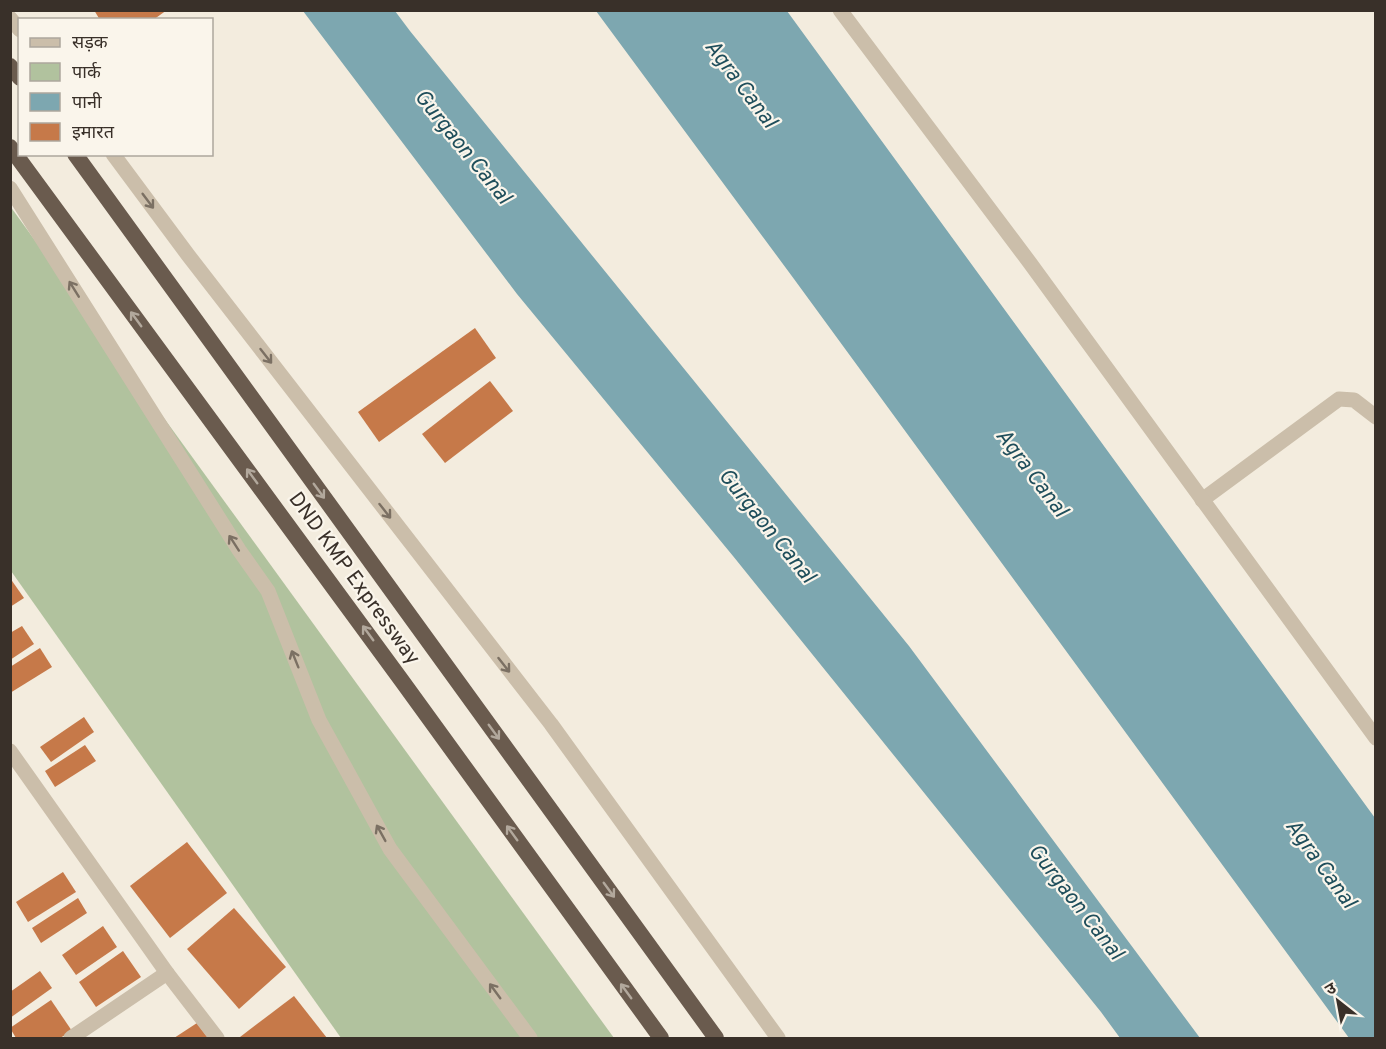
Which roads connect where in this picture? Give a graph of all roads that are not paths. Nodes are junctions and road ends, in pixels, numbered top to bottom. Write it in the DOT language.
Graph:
graph roads {
  1 [pos="840,10"];
  2 [pos="10,147"];
  3 [pos="76,156"];
  4 [pos="114,156"];
  5 [pos="10,188"];
  6 [pos="1376,417"];
  7 [pos="1202,500"];
  8 [pos="1376,738"];
  9 [pos="10,751"];
  10 [pos="167,973"];
  11 [pos="71,1038"];
  12 [pos="217,1038"];
  13 [pos="530,1038"];
  14 [pos="661,1038"];
  15 [pos="716,1038"];
  16 [pos="778,1038"];
  1 -- 7 [label="street"];
  14 -- 2 [label="highway, DND KMP Expressway, one-way"];
  3 -- 15 [label="highway, DND KMP Expressway, one-way"];
  4 -- 16 [label="street, one-way"];
  13 -- 5 [label="street, one-way"];
  6 -- 7 [label="street"];
  7 -- 8 [label="street"];
  9 -- 10 [label="street"];
  10 -- 11 [label="street"];
  10 -- 12 [label="street"];
}
